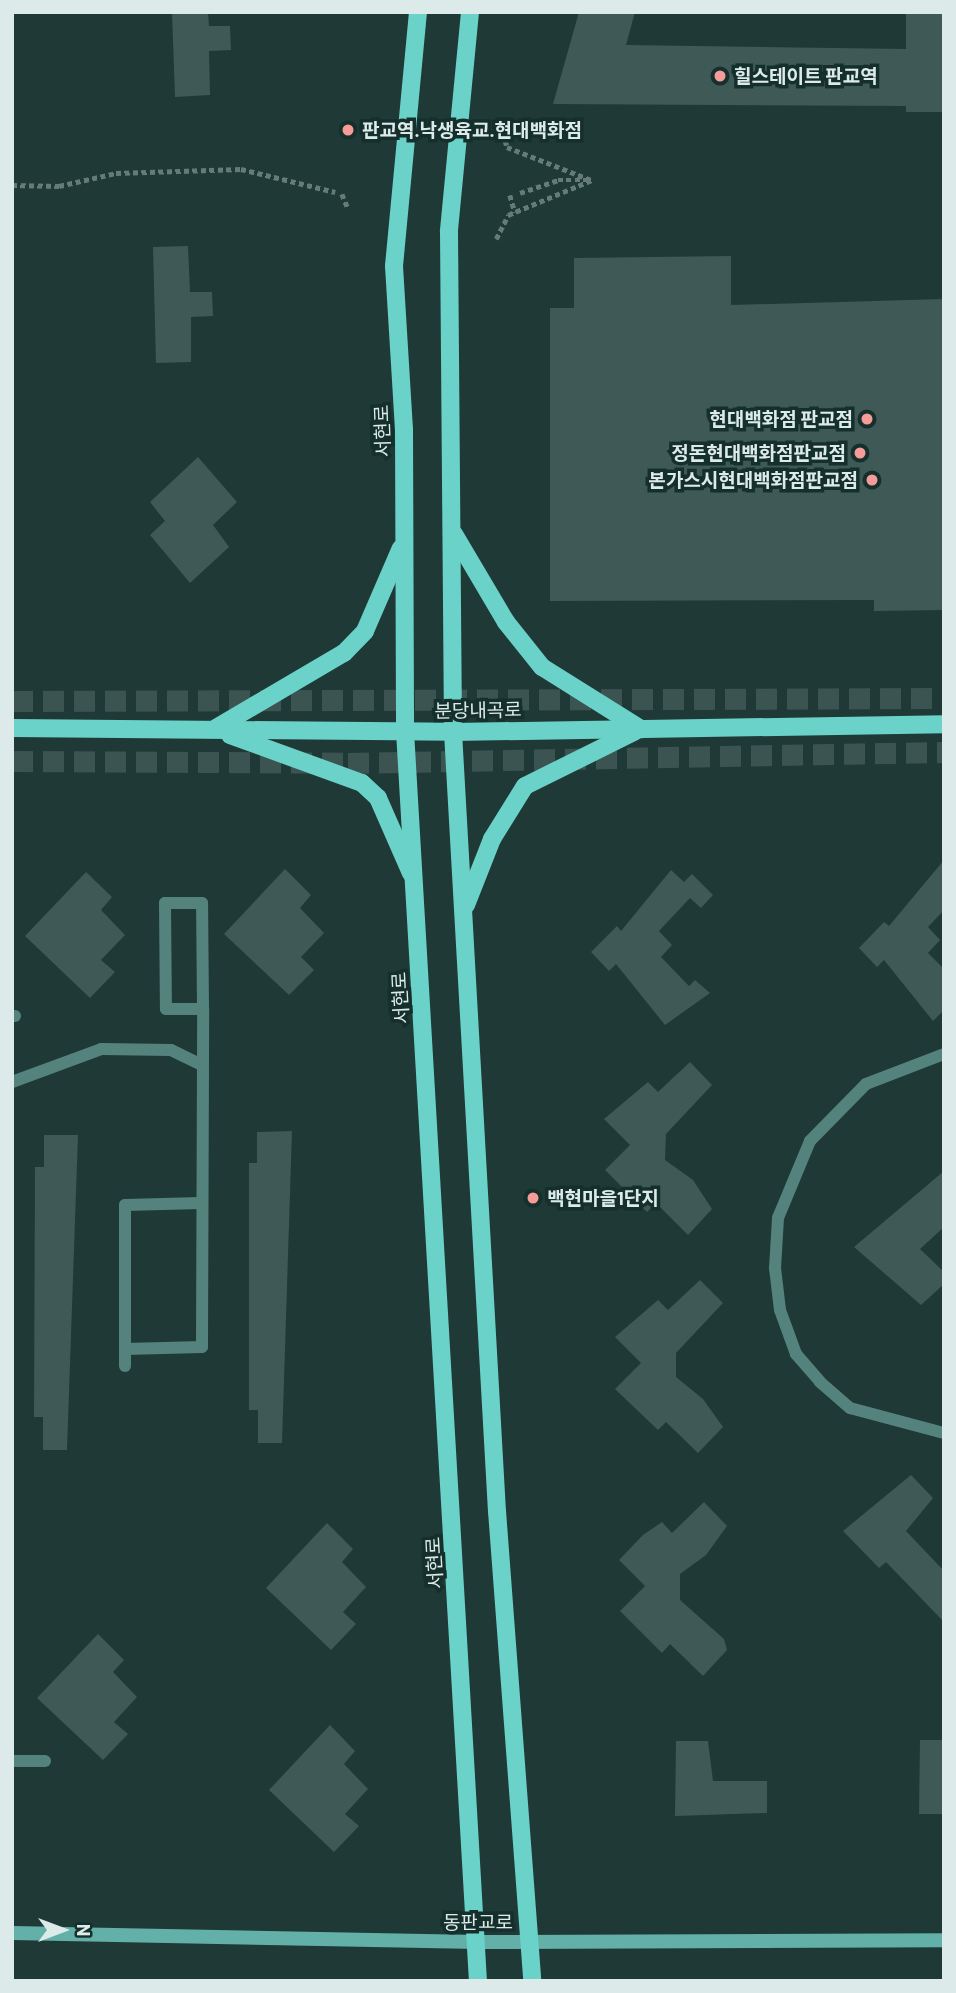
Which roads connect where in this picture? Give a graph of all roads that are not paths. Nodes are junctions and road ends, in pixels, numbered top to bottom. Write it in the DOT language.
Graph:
graph roads {
  1 [pos="418,12"];
  2 [pos="470,12"];
  3 [pos="454,534"];
  4 [pos="404,540"];
  5 [pos="944,723"];
  6 [pos="12,728"];
  7 [pos="641,729"];
  8 [pos="213,730"];
  9 [pos="405,731"];
  10 [pos="453,732"];
  11 [pos="414,880"];
  12 [pos="464,910"];
  13 [pos="203,1009"];
  14 [pos="944,1054"];
  15 [pos="202,1065"];
  16 [pos="12,1082"];
  17 [pos="201,1203"];
  18 [pos="125,1349"];
  19 [pos="125,1366"];
  20 [pos="944,1433"];
  21 [pos="12,1761"];
  22 [pos="45,1761"];
  23 [pos="12,1933"];
  24 [pos="944,1940"];
  25 [pos="478,1942"];
  26 [pos="530,1942"];
  27 [pos="478,1981"];
  28 [pos="532,1981"];
  1 -- 4 [label="main road, 서현로"];
  2 -- 3 [label="main road"];
  3 -- 7 [label="main road"];
  3 -- 10 [label="main road"];
  4 -- 8 [label="main road"];
  4 -- 9 [label="main road, 서현로"];
  5 -- 7 [label="main road, 분당내곡로"];
  6 -- 8 [label="main road, 분당내곡로"];
  7 -- 10 [label="main road, 분당내곡로"];
  7 -- 12 [label="main road"];
  8 -- 9 [label="main road, 분당내곡로"];
  8 -- 11 [label="main road"];
  9 -- 10 [label="main road, 분당내곡로"];
  9 -- 11 [label="main road, 서현로"];
  10 -- 12 [label="main road"];
  11 -- 25 [label="main road, 서현로"];
  12 -- 26 [label="main road"];
  13 -- 13 [label="lane"];
  13 -- 15 [label="lane"];
  14 -- 20 [label="lane"];
  15 -- 16 [label="lane"];
  15 -- 17 [label="lane"];
  17 -- 18 [label="lane"];
  17 -- 18 [label="lane"];
  18 -- 19 [label="lane"];
  21 -- 22 [label="lane"];
  23 -- 25 [label="main road, 동판교로"];
  24 -- 26 [label="main road, 동판교로"];
  25 -- 26 [label="main road, 동판교로"];
  25 -- 27 [label="main road, 서현로"];
  26 -- 28 [label="main road"];
}
